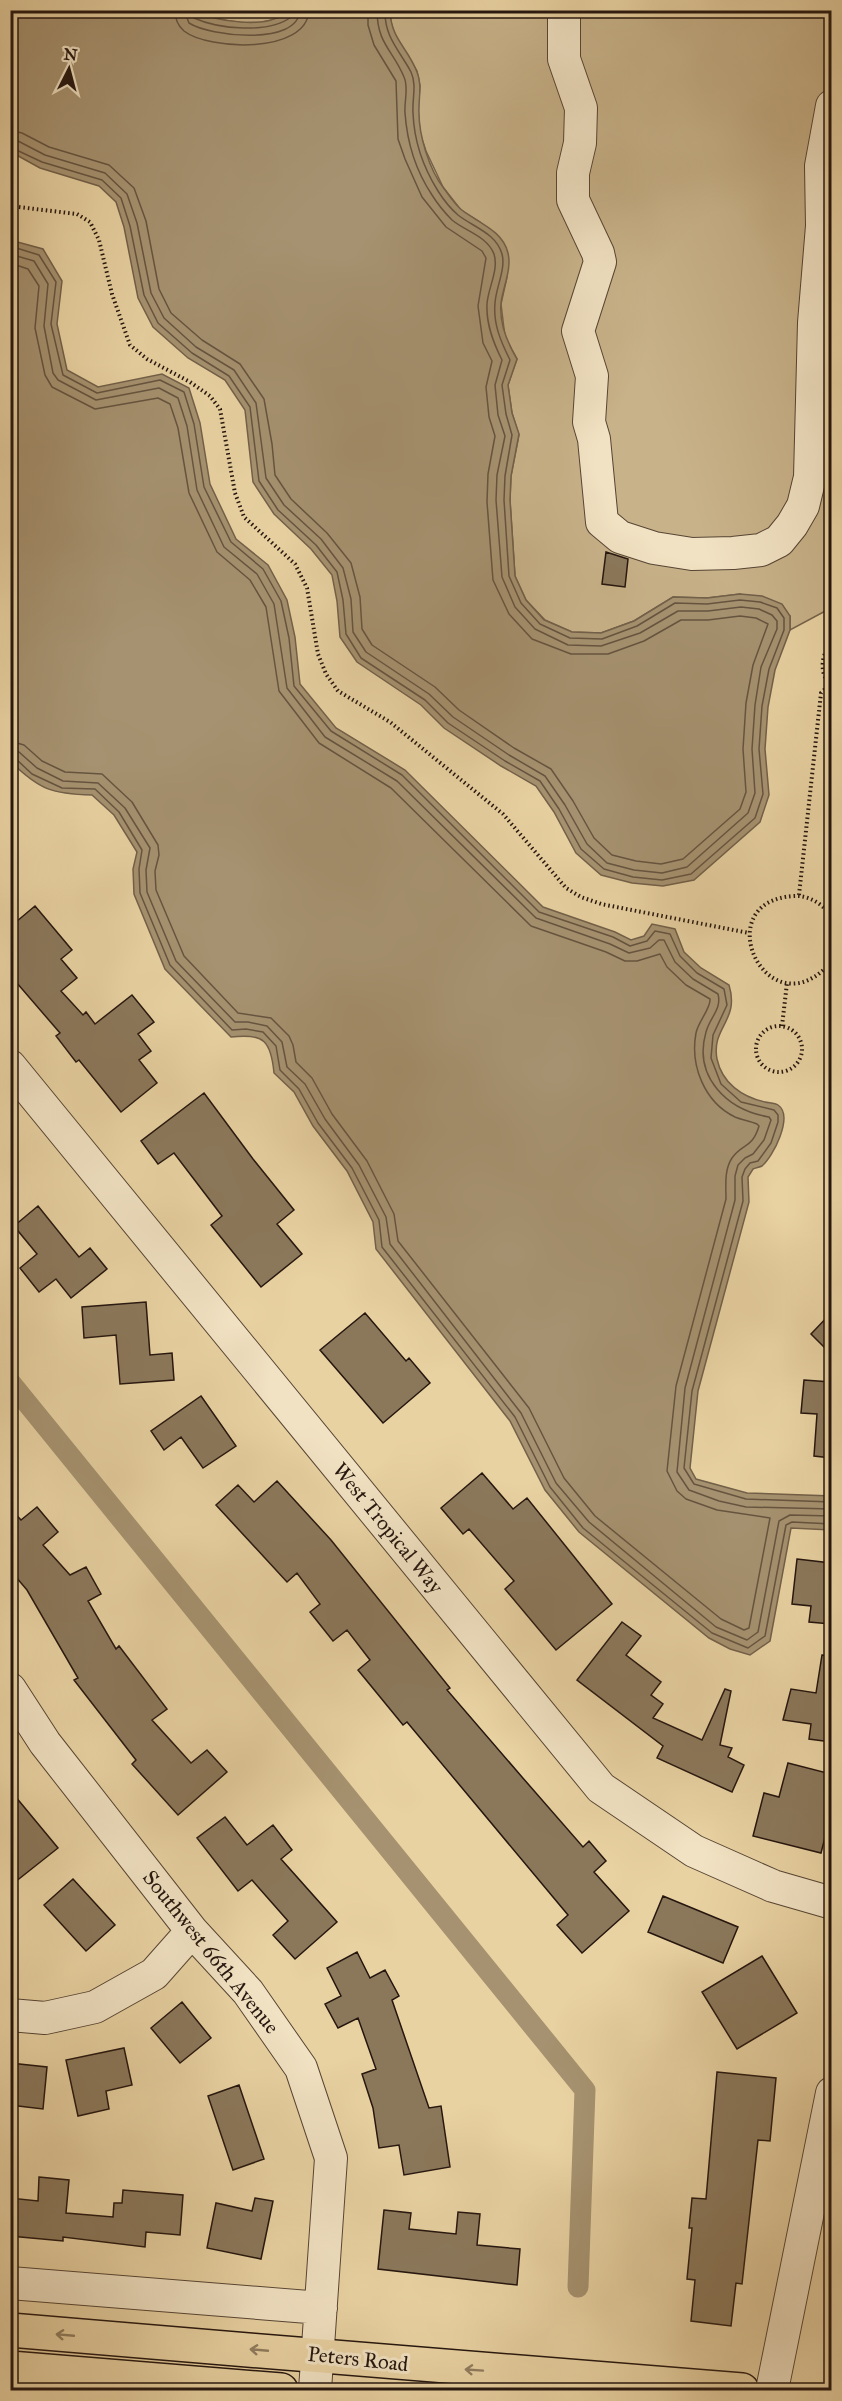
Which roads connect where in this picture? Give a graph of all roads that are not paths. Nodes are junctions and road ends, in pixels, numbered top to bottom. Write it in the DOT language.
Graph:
graph roads {
  1 [pos="564,10"];
  2 [pos="831,106"];
  3 [pos="10,1066"];
  4 [pos="10,1689"];
  5 [pos="831,1903"];
  6 [pos="192,1931"];
  7 [pos="10,2015"];
  8 [pos="831,2093"];
  9 [pos="10,2283"];
  10 [pos="321,2308"];
  11 [pos="10,2330"];
  12 [pos="318,2355"];
  13 [pos="10,2368"];
  14 [pos="281,2391"];
  15 [pos="315,2391"];
  16 [pos="742,2391"];
  17 [pos="772,2391"];
  1 -- 2 [label="street"];
  3 -- 5 [label="street, West Tropical Way"];
  4 -- 6 [label="street, Southwest 66th Avenue"];
  6 -- 7 [label="street"];
  6 -- 10 [label="street, Southwest 66th Avenue"];
  8 -- 17 [label="street"];
  9 -- 10 [label="street"];
  10 -- 12 [label="street, Southwest 66th Avenue"];
  12 -- 11 [label="main road, Peters Road, one-way"];
  12 -- 15 [label="street, Southwest 66th Avenue"];
  16 -- 12 [label="main road, Peters Road, one-way"];
  13 -- 14 [label="main road"];
}
